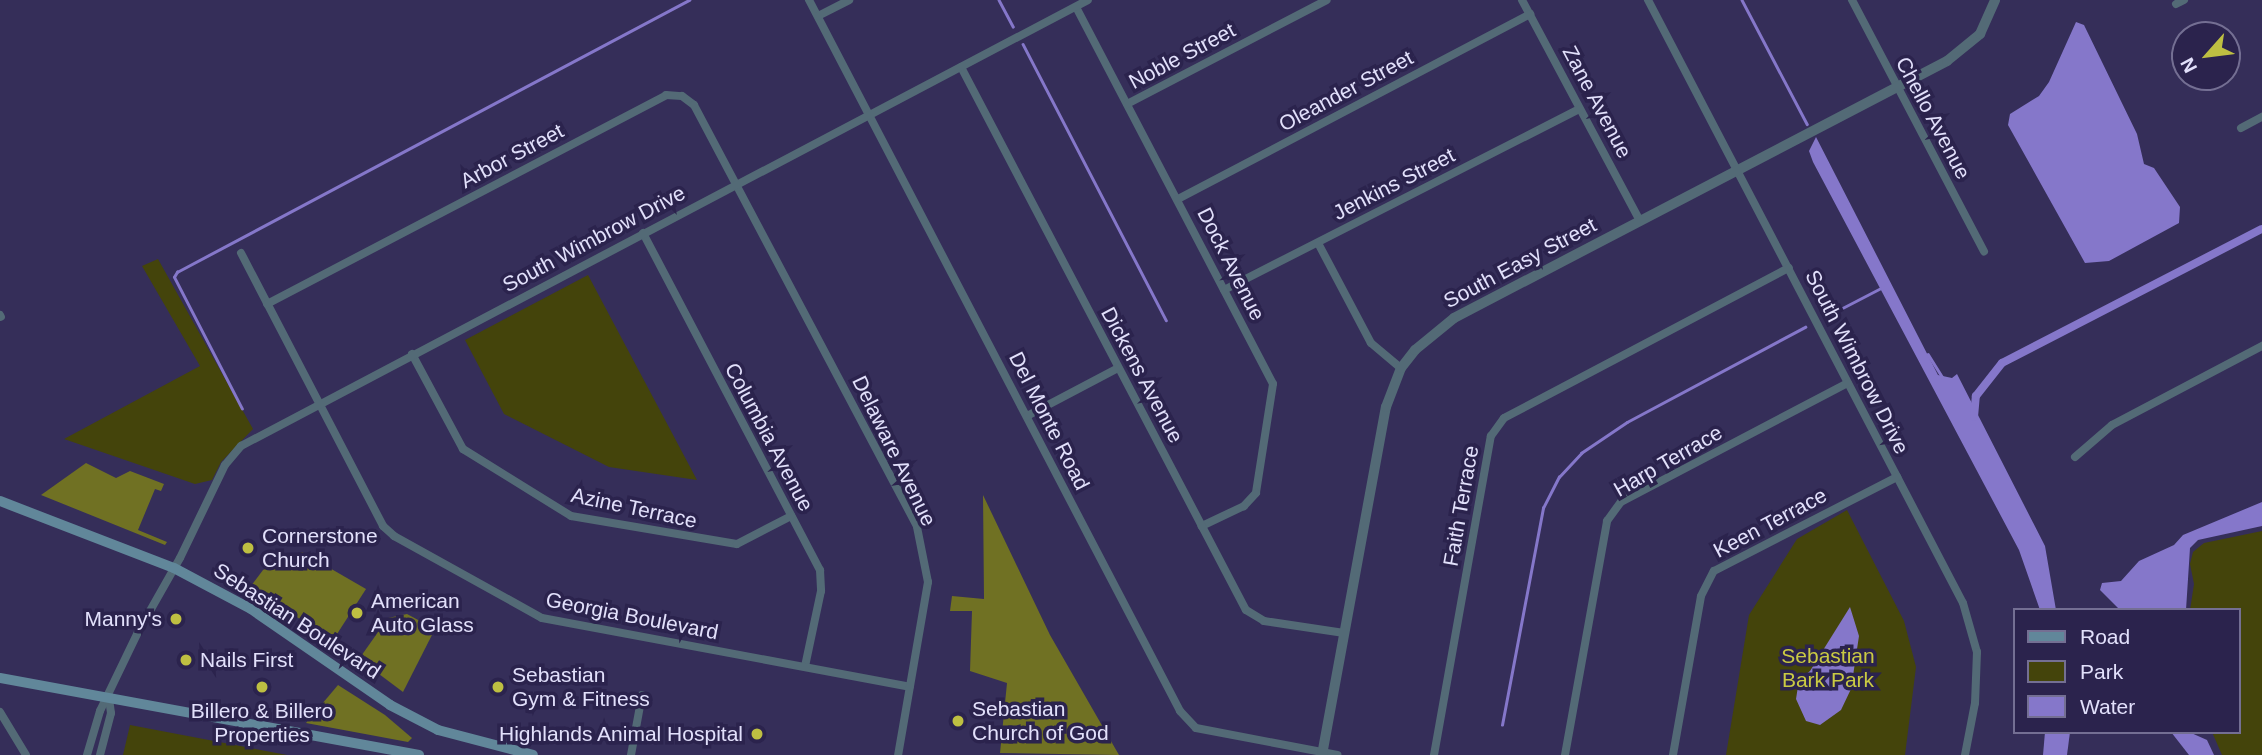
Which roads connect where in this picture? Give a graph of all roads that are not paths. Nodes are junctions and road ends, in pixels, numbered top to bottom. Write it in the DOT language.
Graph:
graph roads {
  1 [pos="809,0"];
  2 [pos="849,0"];
  3 [pos="1088,0"];
  4 [pos="1327,0"];
  5 [pos="1522,0"];
  6 [pos="1648,0"];
  7 [pos="1852,0"];
  8 [pos="1995,0"];
  9 [pos="1076,7"];
  10 [pos="1530,14"];
  11 [pos="818,16"];
  12 [pos="961,67"];
  13 [pos="1896,88"];
  14 [pos="1127,104"];
  15 [pos="1580,109"];
  16 [pos="869,114"];
  17 [pos="2262,117"];
  18 [pos="2241,128"];
  19 [pos="1737,170"];
  20 [pos="737,184"];
  21 [pos="1178,199"];
  22 [pos="1640,221"];
  23 [pos="643,233"];
  24 [pos="1318,243"];
  25 [pos="1984,251"];
  26 [pos="241,253"];
  27 [pos="1789,268"];
  28 [pos="1224,290"];
  29 [pos="267,304"];
  30 [pos="2262,346"];
  31 [pos="412,354"];
  32 [pos="1118,368"];
  33 [pos="1401,368"];
  34 [pos="1848,383"];
  35 [pos="318,403"];
  36 [pos="1027,416"];
  37 [pos="2075,457"];
  38 [pos="1897,477"];
  39 [pos="0,501"];
  40 [pos="791,516"];
  41 [pos="1202,526"];
  42 [pos="174,568"];
  43 [pos="1344,633"];
  44 [pos="805,666"];
  45 [pos="0,678"];
  46 [pos="910,687"];
  47 [pos="642,695"];
  48 [pos="109,699"];
  49 [pos="0,712"];
  50 [pos="1322,754"];
  51 [pos="26,755"];
  52 [pos="87,755"];
  53 [pos="100,755"];
  54 [pos="419,755"];
  55 [pos="533,755"];
  56 [pos="631,755"];
  57 [pos="898,755"];
  58 [pos="1337,755"];
  59 [pos="1434,755"];
  60 [pos="1565,755"];
  61 [pos="1673,755"];
  62 [pos="1965,755"];
  1 -- 11 [label="street, Del Monte Road"];
  2 -- 11 [label="street"];
  3 -- 9 [label="street, South Wimbrow Drive"];
  4 -- 14 [label="street, Noble Street"];
  5 -- 10 [label="street, Zane Avenue"];
  6 -- 19 [label="street, South Wimbrow Drive"];
  7 -- 13 [label="street, Chello Avenue"];
  8 -- 13 [label="street, South Easy Street"];
  9 -- 12 [label="street, South Wimbrow Drive"];
  9 -- 14 [label="street, Dock Avenue"];
  10 -- 15 [label="street, Zane Avenue"];
  10 -- 21 [label="street, Oleander Street"];
  11 -- 16 [label="street, Del Monte Road"];
  12 -- 16 [label="street, South Wimbrow Drive"];
  12 -- 32 [label="street, Dickens Avenue"];
  13 -- 19 [label="street, South Easy Street"];
  13 -- 25 [label="street, Chello Avenue"];
  14 -- 21 [label="street, Dock Avenue"];
  15 -- 22 [label="street, Zane Avenue"];
  15 -- 24 [label="street, Jenkins Street"];
  16 -- 20 [label="street, South Wimbrow Drive"];
  16 -- 36 [label="street, Del Monte Road"];
  17 -- 18 [label="street"];
  19 -- 22 [label="street, South Easy Street"];
  19 -- 27 [label="street, South Wimbrow Drive"];
  20 -- 23 [label="street, South Wimbrow Drive"];
  20 -- 29 [label="street, Arbor Street"];
  20 -- 46 [label="street, Delaware Avenue"];
  21 -- 28 [label="street, Dock Avenue"];
  22 -- 33 [label="street, South Easy Street"];
  23 -- 31 [label="street, South Wimbrow Drive"];
  23 -- 40 [label="street, Columbia Avenue"];
  24 -- 28 [label="street, Jenkins Street"];
  24 -- 33 [label="street"];
  26 -- 29 [label="street, Georgia Boulevard"];
  27 -- 34 [label="street, South Wimbrow Drive"];
  27 -- 59 [label="street, Faith Terrace"];
  28 -- 41 [label="street, Dock Avenue"];
  29 -- 35 [label="street, Georgia Boulevard"];
  30 -- 37 [label="street"];
  31 -- 35 [label="street, South Wimbrow Drive"];
  31 -- 40 [label="street, Azine Terrace"];
  32 -- 36 [label="street"];
  32 -- 41 [label="street, Dickens Avenue"];
  33 -- 43 [label="street, South Easy Street"];
  34 -- 38 [label="street, South Wimbrow Drive"];
  34 -- 60 [label="street, Harp Terrace"];
  35 -- 42 [label="street, South Wimbrow Drive"];
  35 -- 44 [label="street, Georgia Boulevard"];
  36 -- 50 [label="street, Del Monte Road"];
  38 -- 61 [label="street, Keen Terrace"];
  38 -- 62 [label="street, South Wimbrow Drive"];
  39 -- 42 [label="main road, Sebastian Boulevard"];
  40 -- 44 [label="street, Columbia Avenue"];
  41 -- 43 [label="street, Dickens Avenue"];
  42 -- 48 [label="street, South Wimbrow Drive"];
  42 -- 55 [label="main road, Sebastian Boulevard"];
  43 -- 50 [label="street, South Easy Street"];
  44 -- 46 [label="street, Georgia Boulevard"];
  45 -- 48 [label="main road"];
  46 -- 57 [label="street, Delaware Avenue"];
  47 -- 56 [label="street"];
  48 -- 52 [label="street, South Wimbrow Drive"];
  48 -- 53 [label="street"];
  48 -- 54 [label="main road"];
  49 -- 51 [label="street"];
  50 -- 58 [label="street, Del Monte Road"];
}
